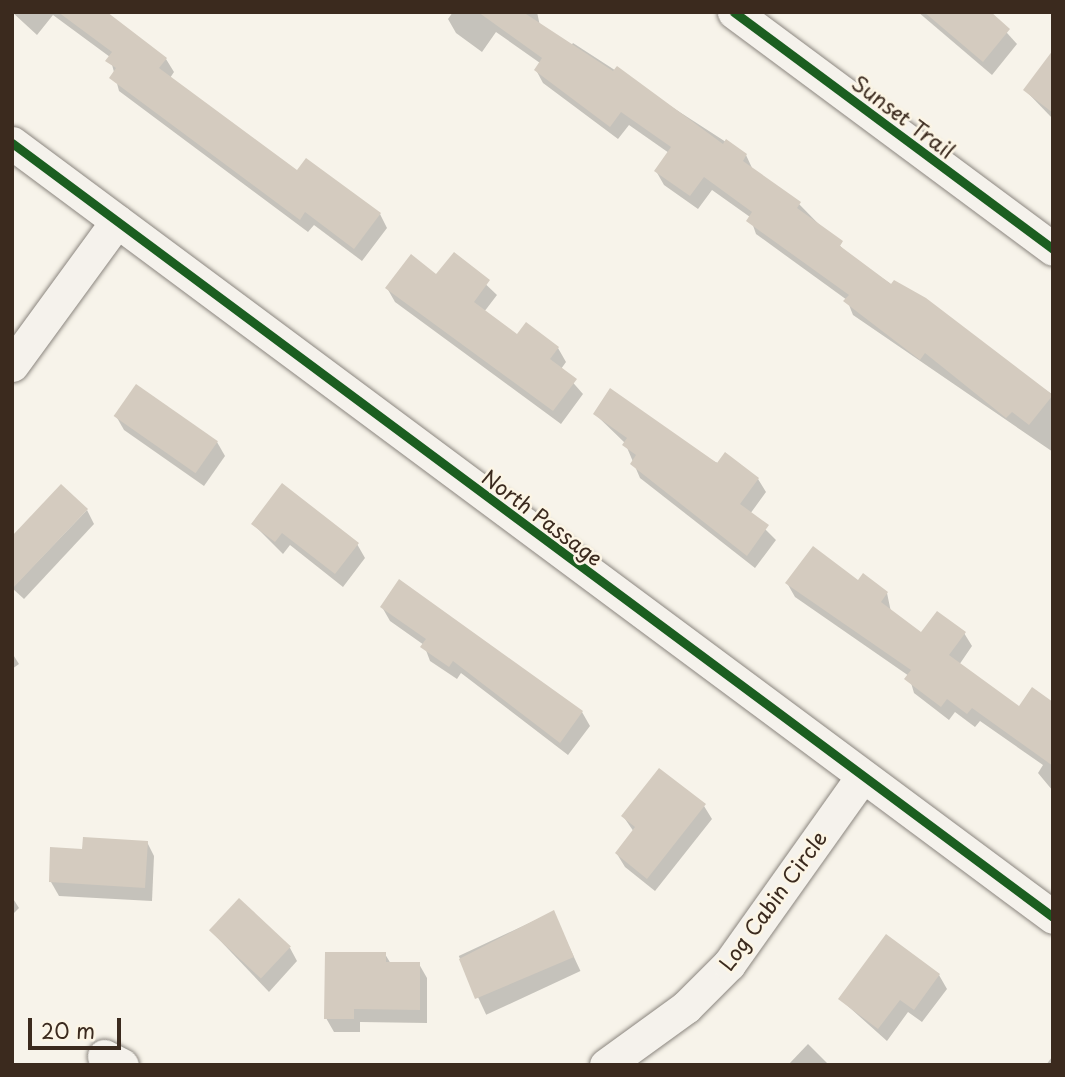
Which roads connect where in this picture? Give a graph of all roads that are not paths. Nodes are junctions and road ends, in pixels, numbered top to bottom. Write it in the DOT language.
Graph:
graph roads {
  1 [pos="734,12"];
  2 [pos="12,143"];
  3 [pos="117,221"];
  4 [pos="1053,249"];
  5 [pos="12,365"];
  6 [pos="862,777"];
  7 [pos="1053,917"];
  8 [pos="606,1065"];
  1 -- 4 [label="street, Sunset Trail"];
  2 -- 3 [label="street, North Passage"];
  3 -- 5 [label="street"];
  3 -- 6 [label="street, North Passage"];
  6 -- 7 [label="street, North Passage"];
  6 -- 8 [label="street, Log Cabin Circle"];
}
